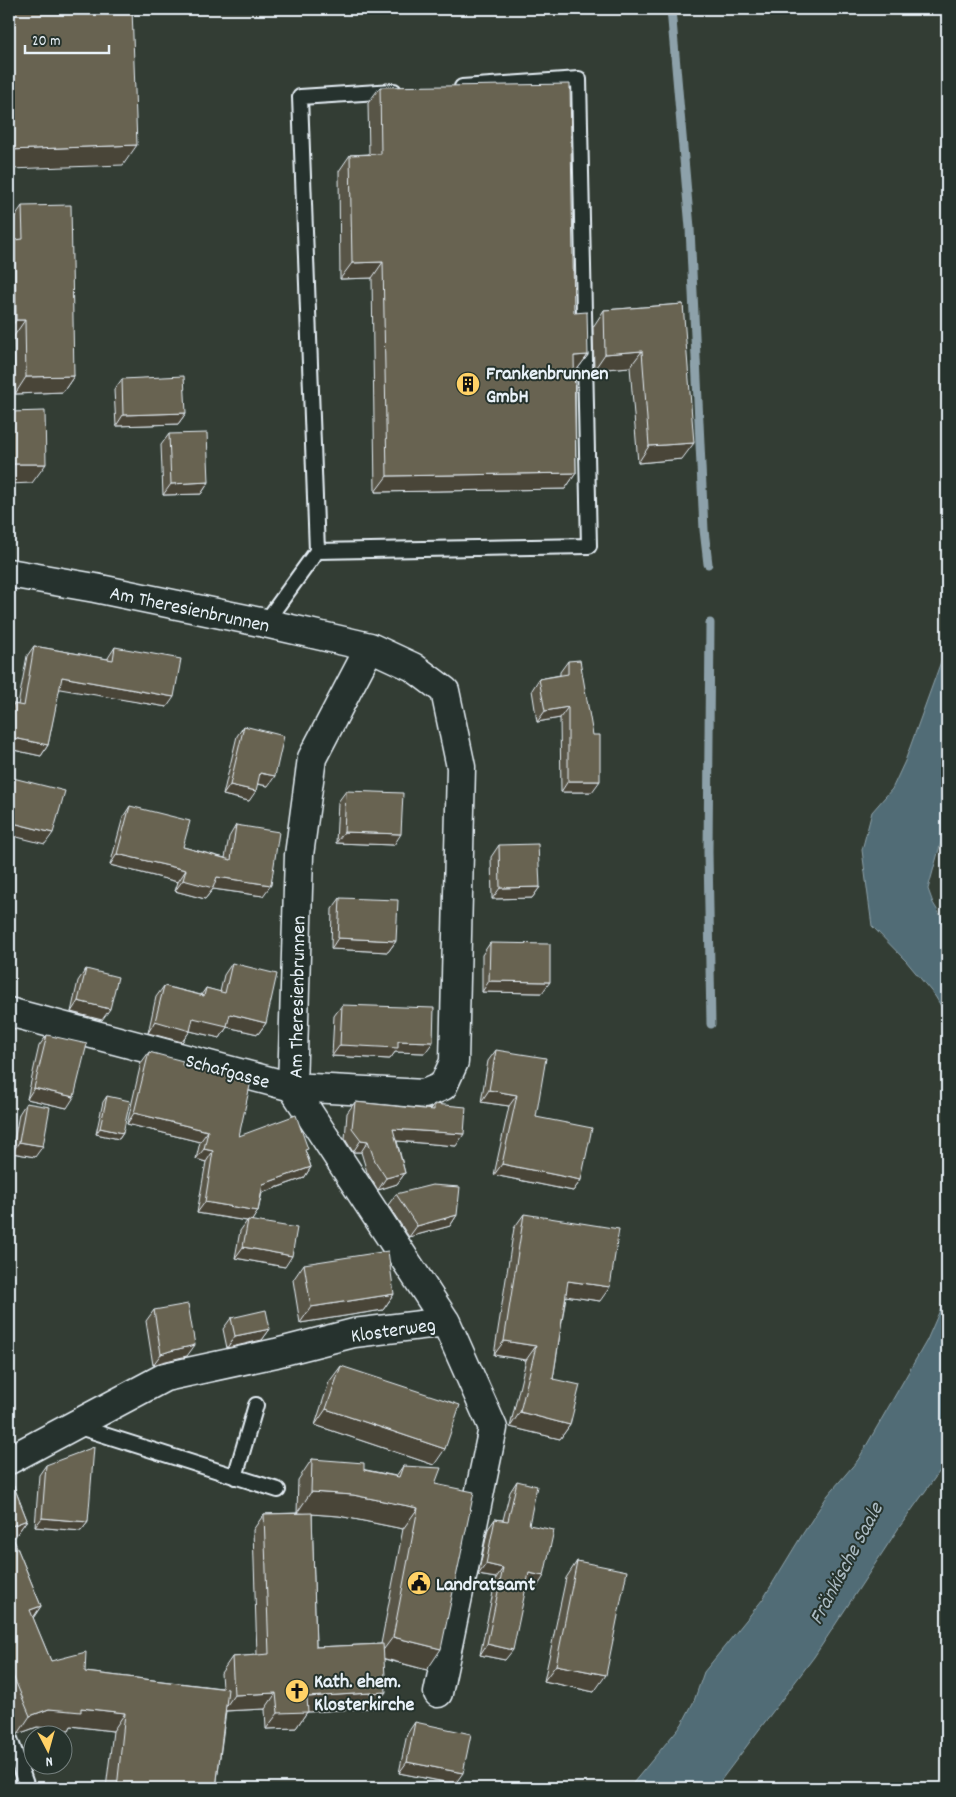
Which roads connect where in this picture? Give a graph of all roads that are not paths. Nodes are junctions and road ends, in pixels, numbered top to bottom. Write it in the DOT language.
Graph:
graph roads {
  1 [pos="449,88"];
  2 [pos="409,90"];
  3 [pos="317,551"];
  4 [pos="9,573"];
  5 [pos="265,623"];
  6 [pos="370,647"];
  7 [pos="9,1012"];
  8 [pos="292,1087"];
  9 [pos="446,1322"];
  10 [pos="256,1405"];
  11 [pos="73,1426"];
  12 [pos="9,1460"];
  13 [pos="235,1477"];
  14 [pos="278,1490"];
  15 [pos="438,1693"];
  16 [pos="9,1736"];
  17 [pos="25,1788"];
  1 -- 3 [label="lane"];
  2 -- 3 [label="lane"];
  3 -- 5 [label="lane"];
  4 -- 5 [label="street, Am Theresienbrunnen"];
  5 -- 6 [label="street, Am Theresienbrunnen"];
  6 -- 8 [label="street, Am Theresienbrunnen"];
  6 -- 8 [label="street, Am Theresienbrunnen"];
  7 -- 8 [label="street, Schafgasse"];
  8 -- 9 [label="street, Schafgasse"];
  9 -- 11 [label="street, Klosterweg"];
  9 -- 15 [label="street, Klosterweg"];
  10 -- 13 [label="lane"];
  11 -- 12 [label="street, Klosterweg"];
  11 -- 13 [label="lane"];
  13 -- 14 [label="lane"];
  16 -- 17 [label="lane"];
}
